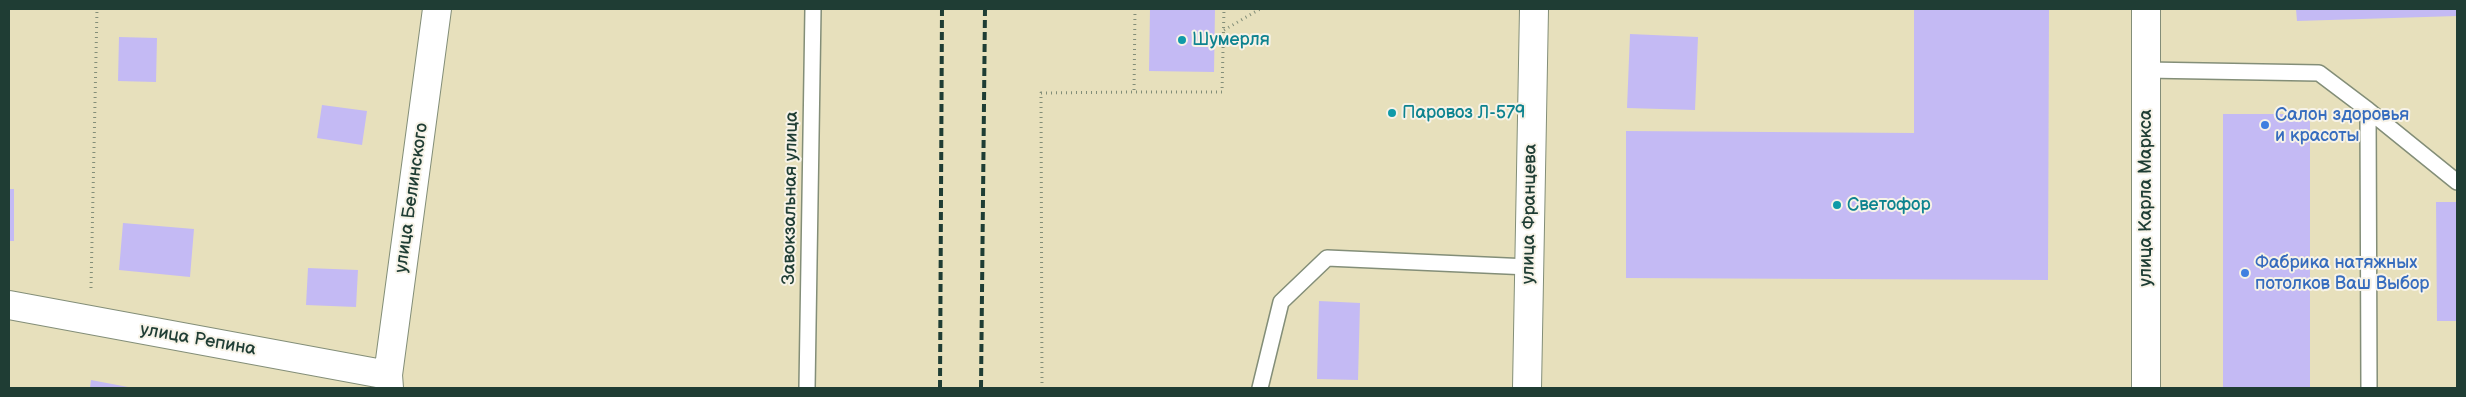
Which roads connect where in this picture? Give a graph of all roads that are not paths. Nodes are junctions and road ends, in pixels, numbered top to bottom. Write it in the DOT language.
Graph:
graph roads {
  1 [pos="437,9"];
  2 [pos="813,9"];
  3 [pos="1534,9"];
  4 [pos="2146,9"];
  5 [pos="2146,70"];
  6 [pos="2368,110"];
  7 [pos="2457,182"];
  8 [pos="1529,267"];
  9 [pos="9,305"];
  10 [pos="389,382"];
  11 [pos="807,388"];
  12 [pos="1260,388"];
  13 [pos="1527,388"];
  14 [pos="2146,388"];
  15 [pos="2369,388"];
  1 -- 10 [label="street, улица Белинского"];
  2 -- 11 [label="lane, Завокзальная улица"];
  3 -- 8 [label="street, улица Францева"];
  4 -- 5 [label="street, улица Карла Маркса"];
  5 -- 6 [label="lane"];
  5 -- 14 [label="street, улица Карла Маркса"];
  6 -- 7 [label="lane"];
  6 -- 15 [label="lane"];
  8 -- 12 [label="lane"];
  8 -- 13 [label="street, улица Францева"];
  9 -- 10 [label="street, улица Репина"];
}
